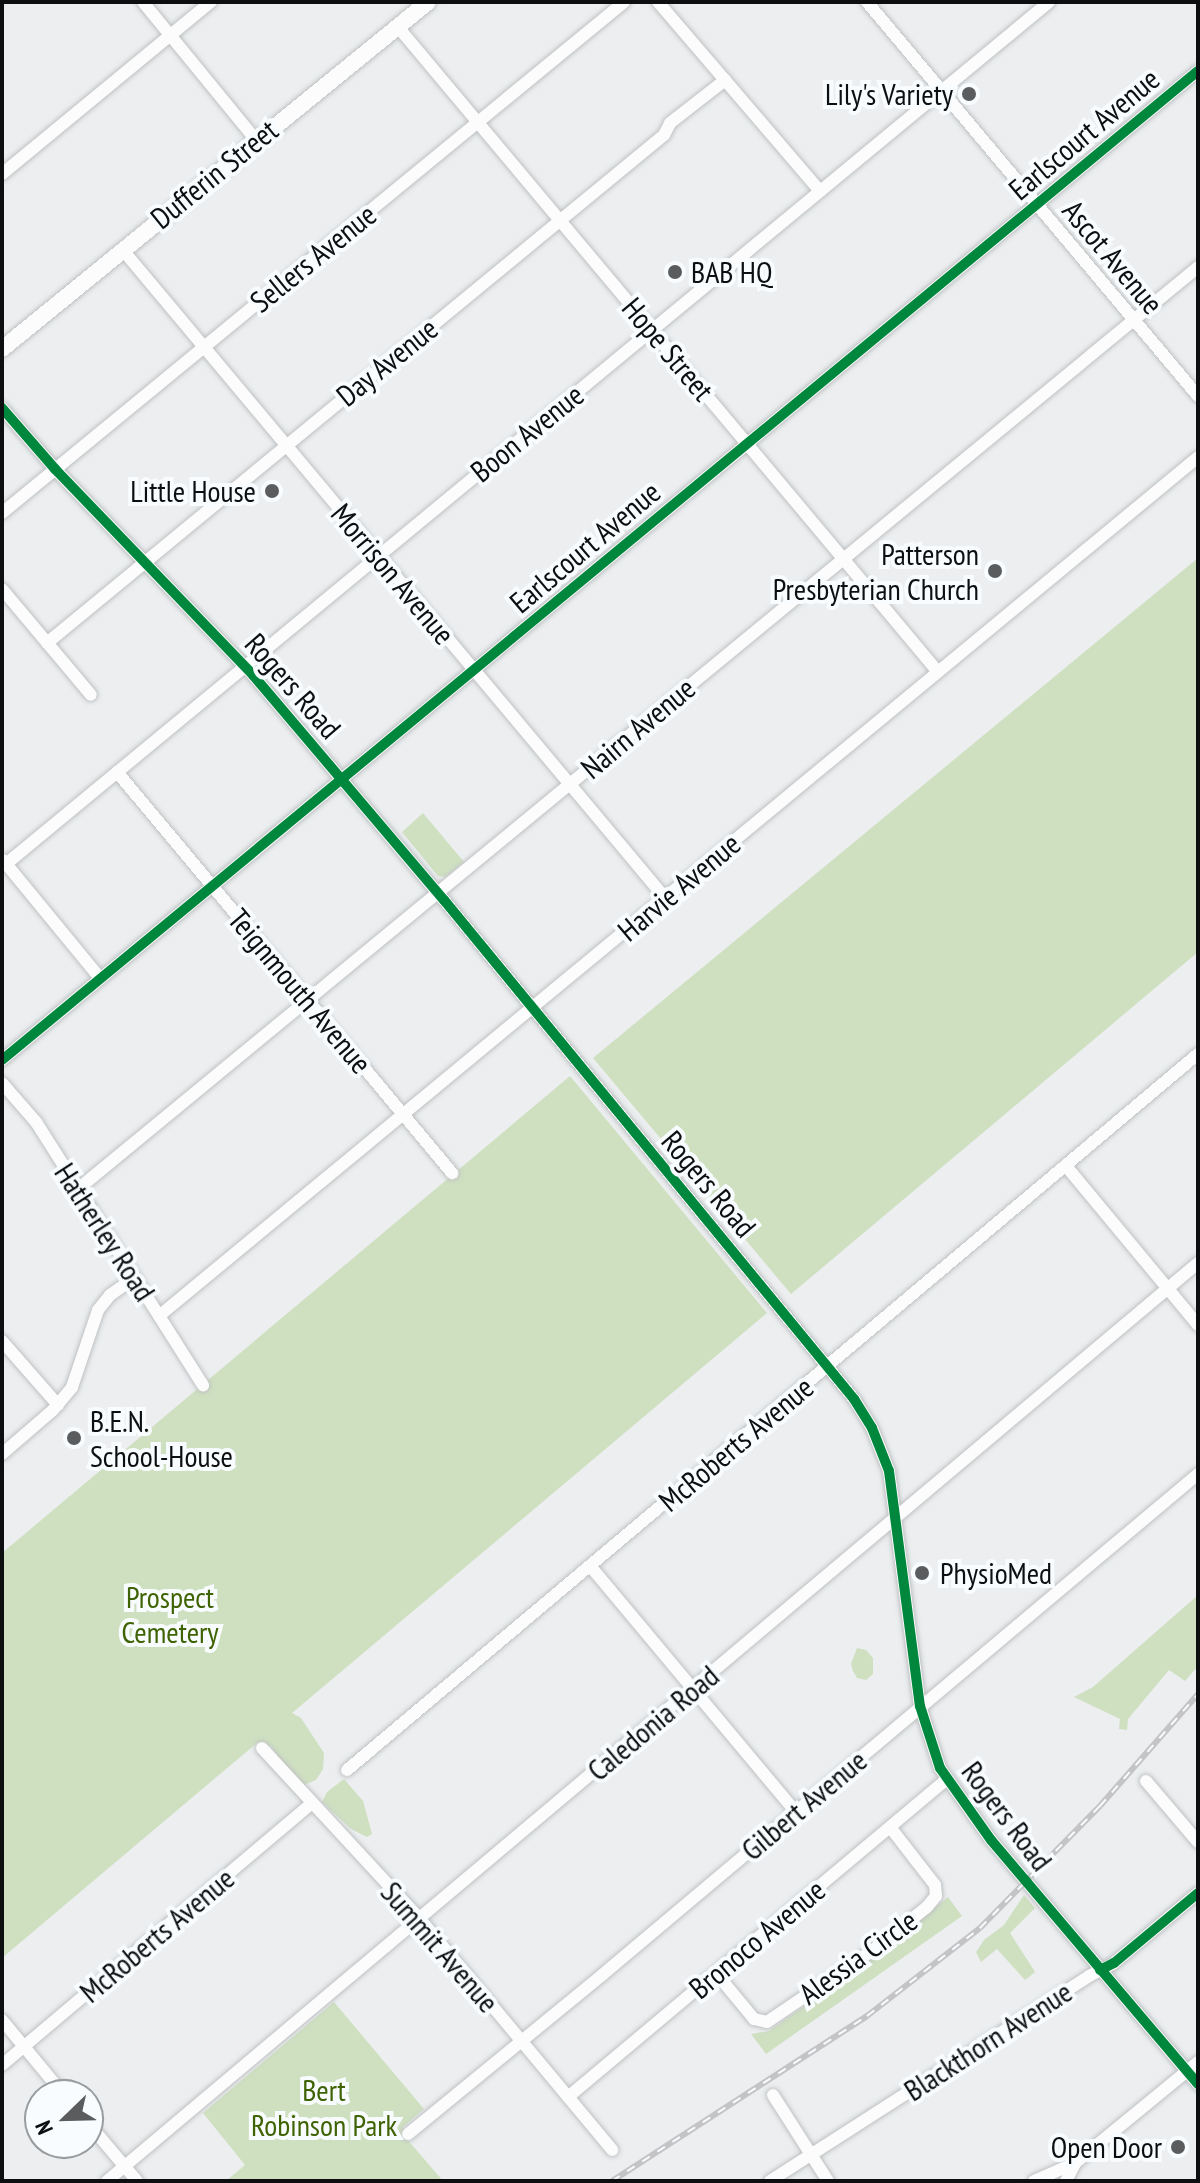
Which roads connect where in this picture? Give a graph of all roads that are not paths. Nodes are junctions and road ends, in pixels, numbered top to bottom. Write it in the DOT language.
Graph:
graph roads {
  1 [pos="143,2"];
  2 [pos="211,2"];
  3 [pos="428,2"];
  4 [pos="624,2"];
  5 [pos="658,2"];
  6 [pos="867,2"];
  7 [pos="1049,2"];
  8 [pos="398,27"];
  9 [pos="170,36"];
  10 [pos="1198,71"];
  11 [pos="725,80"];
  12 [pos="942,91"];
  13 [pos="478,123"];
  14 [pos="256,140"];
  15 [pos="2,174"];
  16 [pos="820,191"];
  17 [pos="1038,205"];
  18 [pos="559,220"];
  19 [pos="122,249"];
  20 [pos="1198,267"];
  21 [pos="1133,319"];
  22 [pos="651,330"];
  23 [pos="203,347"];
  24 [pos="2,349"];
  25 [pos="1198,396"];
  26 [pos="2,408"];
  27 [pos="749,444"];
  28 [pos="285,445"];
  29 [pos="1198,457"];
  30 [pos="55,469"];
  31 [pos="2,513"];
  32 [pos="378,557"];
  33 [pos="843,558"];
  34 [pos="146,561"];
  35 [pos="2,589"];
  36 [pos="47,643"];
  37 [pos="245,666"];
  38 [pos="474,671"];
  39 [pos="938,672"];
  40 [pos="91,695"];
  41 [pos="117,772"];
  42 [pos="342,780"];
  43 [pos="569,785"];
  44 [pos="4,861"];
  45 [pos="213,886"];
  46 [pos="439,895"];
  47 [pos="665,898"];
  48 [pos="100,978"];
  49 [pos="309,1001"];
  50 [pos="532,1009"];
  51 [pos="1198,1054"];
  52 [pos="2,1060"];
  53 [pos="2,1083"];
  54 [pos="403,1114"];
  55 [pos="1066,1166"];
  56 [pos="452,1173"];
  57 [pos="78,1189"];
  58 [pos="1198,1263"];
  59 [pos="134,1278"];
  60 [pos="1167,1288"];
  61 [pos="159,1316"];
  62 [pos="1198,1325"];
  63 [pos="2,1341"];
  64 [pos="829,1365"];
  65 [pos="203,1385"];
  66 [pos="58,1405"];
  67 [pos="2,1454"];
  68 [pos="1198,1474"];
  69 [pos="896,1519"];
  70 [pos="591,1567"];
  71 [pos="695,1688"];
  72 [pos="920,1706"];
  73 [pos="262,1748"];
  74 [pos="347,1770"];
  75 [pos="946,1780"];
  76 [pos="1146,1781"];
  77 [pos="311,1804"];
  78 [pos="795,1811"];
  79 [pos="890,1827"];
  80 [pos="1198,1842"];
  81 [pos="1198,1893"];
  82 [pos="419,1918"];
  83 [pos="1100,1970"];
  84 [pos="716,1973"];
  85 [pos="2,2020"];
  86 [pos="521,2042"];
  87 [pos="24,2047"];
  88 [pos="2,2065"];
  89 [pos="1193,2066"];
  90 [pos="51,2079"];
  91 [pos="1198,2084"];
  92 [pos="773,2095"];
  93 [pos="568,2097"];
  94 [pos="408,2134"];
  95 [pos="104,2143"];
  96 [pos="612,2150"];
  97 [pos="811,2155"];
  98 [pos="1075,2163"];
  99 [pos="124,2167"];
  100 [pos="107,2181"];
  101 [pos="137,2181"];
  102 [pos="770,2181"];
  103 [pos="828,2181"];
  104 [pos="1034,2181"];
  105 [pos="1066,2181"];
  1 -- 9 [label="street"];
  2 -- 9 [label="street"];
  3 -- 8 [label="main road, Dufferin Street"];
  4 -- 13 [label="street, Sellers Avenue"];
  5 -- 11 [label="street"];
  6 -- 12 [label="street, Ascot Avenue"];
  7 -- 12 [label="street, Boon Avenue"];
  8 -- 13 [label="street, Hope Street"];
  8 -- 14 [label="main road, Dufferin Street"];
  9 -- 14 [label="street"];
  9 -- 15 [label="street"];
  10 -- 17 [label="street, Earlscourt Avenue"];
  11 -- 16 [label="street"];
  11 -- 18 [label="street, Day Avenue"];
  12 -- 16 [label="street, Boon Avenue"];
  12 -- 17 [label="street, Ascot Avenue"];
  13 -- 18 [label="street, Hope Street"];
  13 -- 23 [label="street, Sellers Avenue"];
  14 -- 19 [label="main road, Dufferin Street"];
  16 -- 22 [label="street, Boon Avenue"];
  17 -- 21 [label="street, Ascot Avenue"];
  17 -- 27 [label="street, Earlscourt Avenue"];
  18 -- 22 [label="street, Hope Street"];
  18 -- 28 [label="street, Day Avenue"];
  19 -- 23 [label="street, Morrison Avenue"];
  19 -- 24 [label="main road, Dufferin Street"];
  20 -- 21 [label="street, Nairn Avenue"];
  21 -- 25 [label="street, Ascot Avenue"];
  21 -- 33 [label="street, Nairn Avenue"];
  22 -- 27 [label="street, Hope Street"];
  22 -- 32 [label="street, Boon Avenue"];
  23 -- 28 [label="street, Morrison Avenue"];
  23 -- 30 [label="street, Sellers Avenue"];
  26 -- 30 [label="street, Rogers Road"];
  27 -- 33 [label="street, Hope Street"];
  27 -- 38 [label="street, Earlscourt Avenue"];
  28 -- 32 [label="street, Morrison Avenue"];
  28 -- 34 [label="street, Day Avenue"];
  29 -- 39 [label="street, Harvie Avenue"];
  30 -- 31 [label="street, Sellers Avenue"];
  30 -- 34 [label="street, Rogers Road"];
  32 -- 37 [label="street, Boon Avenue"];
  32 -- 38 [label="street, Morrison Avenue"];
  33 -- 39 [label="street, Hope Street"];
  33 -- 43 [label="street, Nairn Avenue"];
  34 -- 36 [label="street, Day Avenue"];
  34 -- 37 [label="street, Rogers Road"];
  35 -- 36 [label="street"];
  36 -- 40 [label="street"];
  37 -- 41 [label="street, Boon Avenue"];
  37 -- 42 [label="street, Rogers Road"];
  38 -- 42 [label="street, Earlscourt Avenue"];
  38 -- 43 [label="street, Morrison Avenue"];
  39 -- 47 [label="street, Harvie Avenue"];
  41 -- 44 [label="street, Boon Avenue"];
  41 -- 45 [label="street, Teignmouth Avenue"];
  42 -- 45 [label="street, Earlscourt Avenue"];
  42 -- 46 [label="street, Rogers Road"];
  43 -- 46 [label="street, Nairn Avenue"];
  43 -- 47 [label="street, Morrison Avenue"];
  44 -- 48 [label="street"];
  45 -- 48 [label="street, Earlscourt Avenue"];
  45 -- 49 [label="street, Teignmouth Avenue"];
  46 -- 49 [label="street, Nairn Avenue"];
  46 -- 50 [label="street, Rogers Road"];
  47 -- 50 [label="street, Harvie Avenue"];
  48 -- 52 [label="street, Earlscourt Avenue"];
  49 -- 54 [label="street, Teignmouth Avenue"];
  49 -- 57 [label="street, Nairn Avenue"];
  50 -- 54 [label="street, Harvie Avenue"];
  50 -- 64 [label="street, Rogers Road"];
  51 -- 55 [label="street, McRoberts Avenue"];
  53 -- 57 [label="street, Hatherley Road"];
  54 -- 56 [label="street, Teignmouth Avenue"];
  54 -- 61 [label="street, Harvie Avenue"];
  55 -- 60 [label="street"];
  55 -- 64 [label="street, McRoberts Avenue"];
  57 -- 59 [label="street, Hatherley Road"];
  58 -- 60 [label="street, Caledonia Road"];
  59 -- 61 [label="street, Hatherley Road"];
  59 -- 66 [label="street"];
  60 -- 62 [label="street"];
  60 -- 69 [label="street, Caledonia Road"];
  61 -- 65 [label="street, Hatherley Road"];
  63 -- 66 [label="street"];
  64 -- 69 [label="street, Rogers Road"];
  64 -- 70 [label="street, McRoberts Avenue"];
  66 -- 67 [label="street"];
  68 -- 72 [label="street, Gilbert Avenue"];
  69 -- 71 [label="street, Caledonia Road"];
  69 -- 72 [label="street, Rogers Road"];
  70 -- 71 [label="street"];
  70 -- 74 [label="street, McRoberts Avenue"];
  71 -- 78 [label="street"];
  71 -- 82 [label="street, Caledonia Road"];
  72 -- 75 [label="street, Rogers Road"];
  72 -- 78 [label="street, Gilbert Avenue"];
  73 -- 77 [label="street, Summit Avenue"];
  75 -- 79 [label="street, Bronoco Avenue"];
  75 -- 83 [label="street, Rogers Road"];
  76 -- 80 [label="street"];
  77 -- 82 [label="street, Summit Avenue"];
  77 -- 87 [label="street, McRoberts Avenue"];
  78 -- 86 [label="street, Gilbert Avenue"];
  79 -- 84 [label="street, Bronoco Avenue"];
  79 -- 84 [label="street, Alessia Circle"];
  81 -- 83 [label="street, Blackthorn Avenue"];
  82 -- 86 [label="street, Summit Avenue"];
  82 -- 99 [label="street, Caledonia Road"];
  83 -- 89 [label="street, Rogers Road"];
  83 -- 97 [label="street, Blackthorn Avenue"];
  84 -- 93 [label="street, Bronoco Avenue"];
  85 -- 87 [label="street"];
  86 -- 93 [label="street, Summit Avenue"];
  86 -- 94 [label="street, Gilbert Avenue"];
  87 -- 88 [label="street, McRoberts Avenue"];
  87 -- 90 [label="street"];
  89 -- 91 [label="street, Rogers Road"];
  89 -- 98 [label="street"];
  92 -- 97 [label="street"];
  93 -- 96 [label="street, Summit Avenue"];
  95 -- 99 [label="street"];
  97 -- 102 [label="street, Blackthorn Avenue"];
  97 -- 103 [label="street"];
  98 -- 104 [label="street"];
  98 -- 105 [label="street"];
  99 -- 100 [label="street, Caledonia Road"];
  99 -- 101 [label="street"];
}
